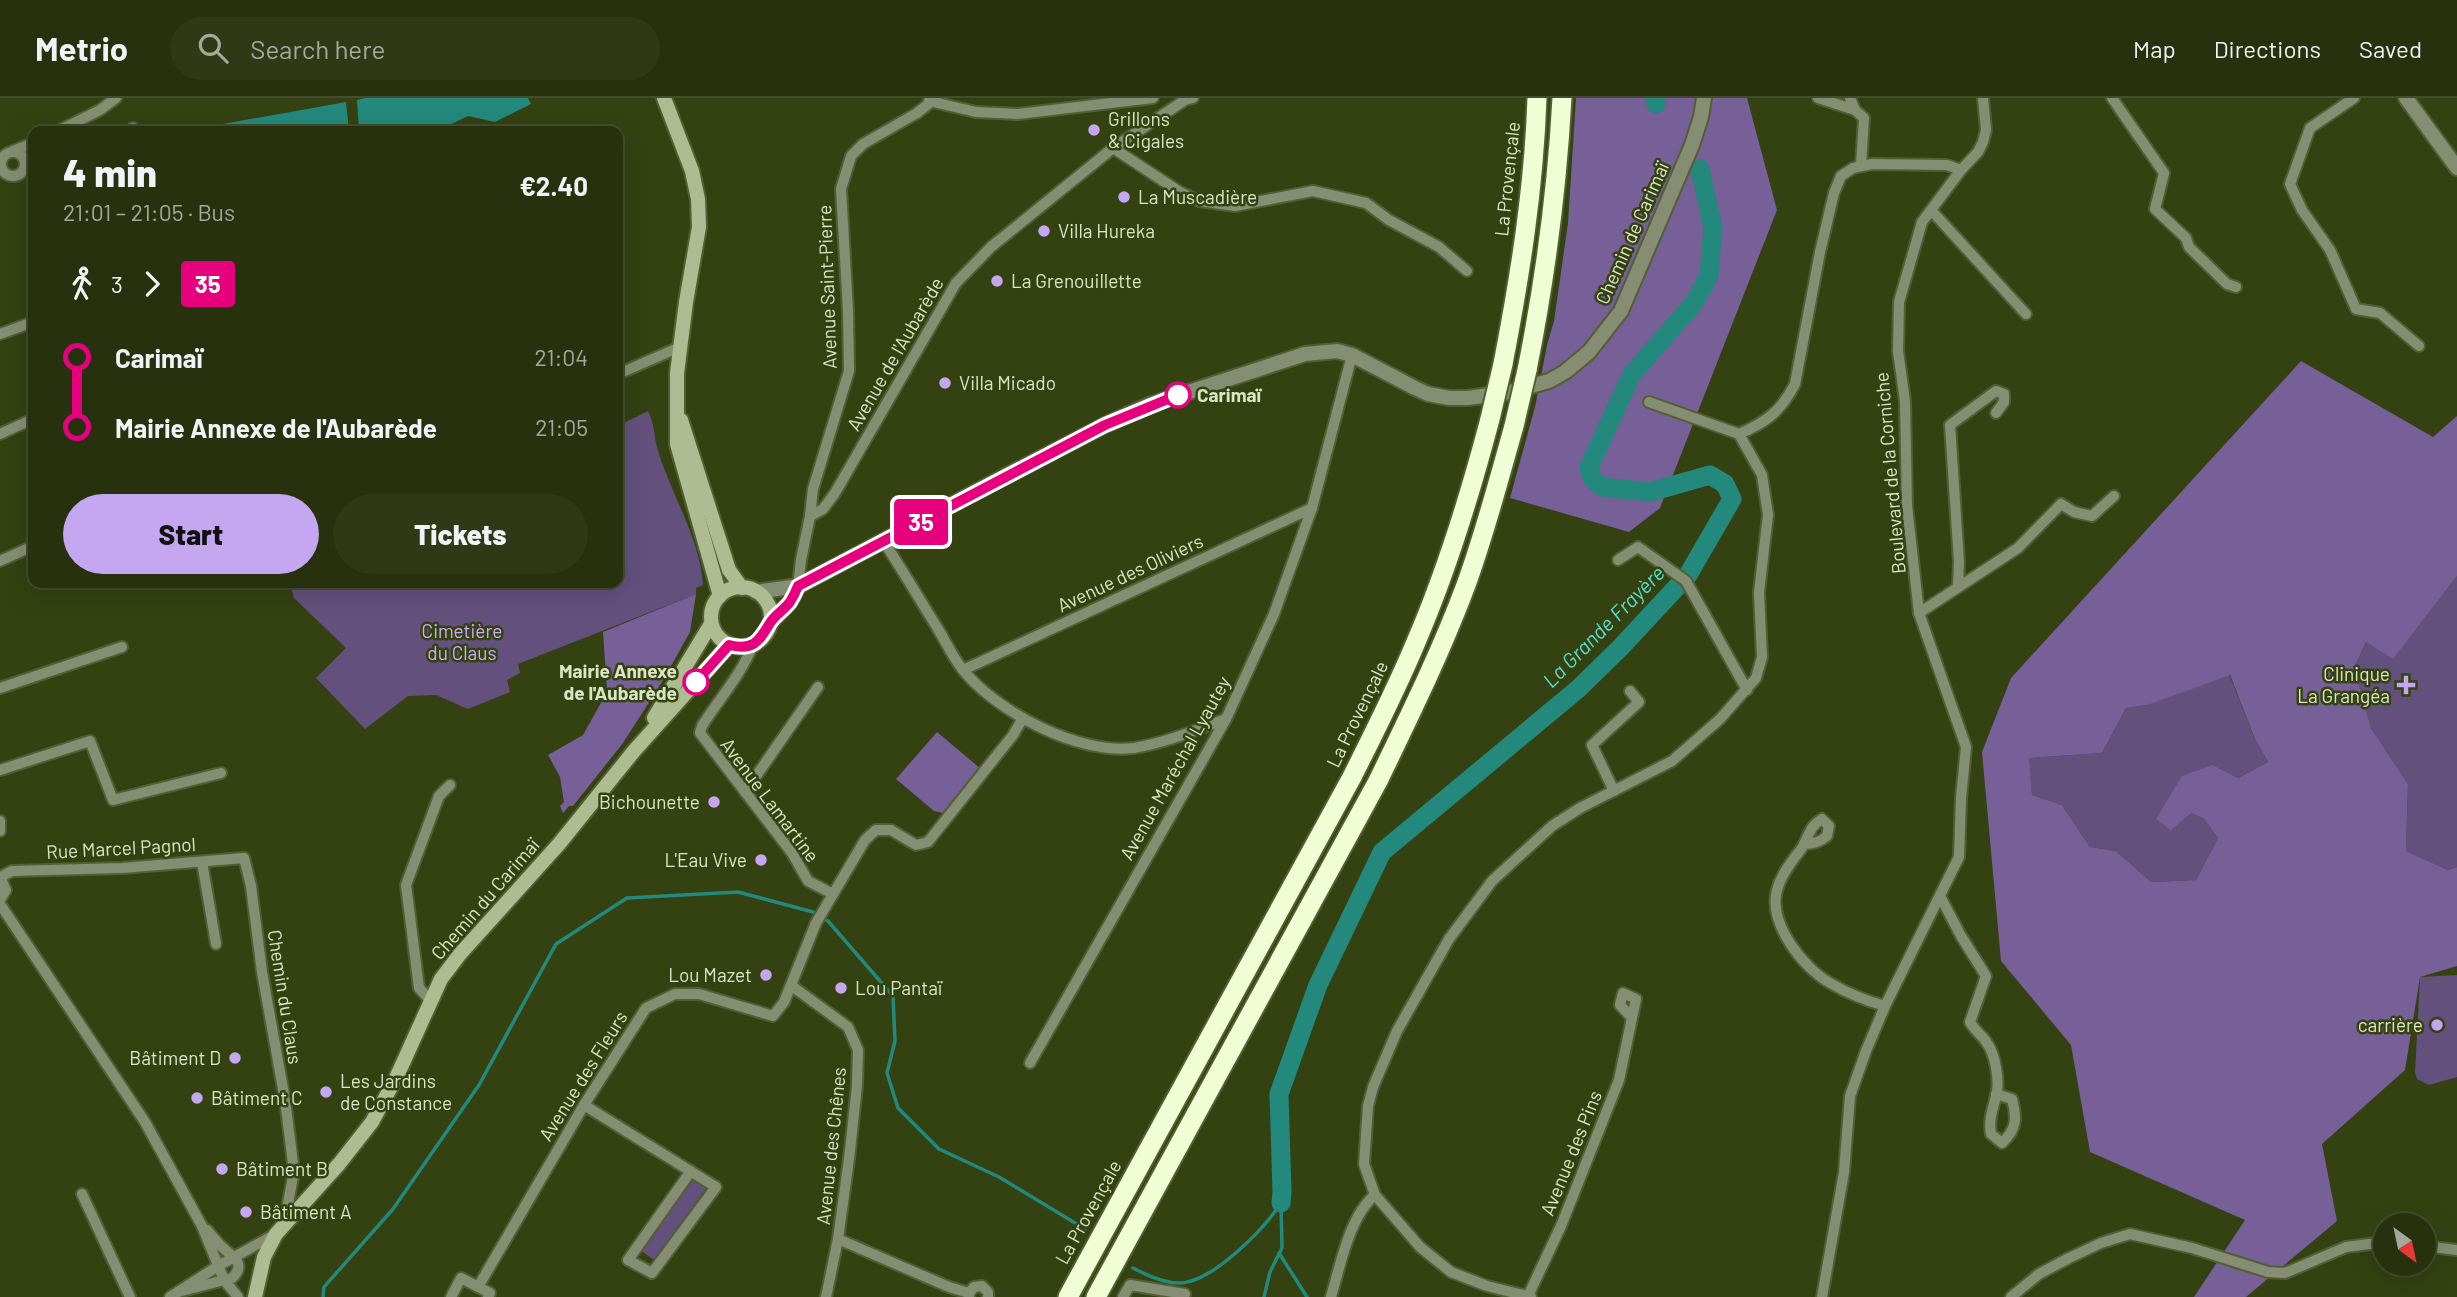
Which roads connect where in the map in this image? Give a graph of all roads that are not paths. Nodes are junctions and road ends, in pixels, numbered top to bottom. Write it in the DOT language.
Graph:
graph roads {
  1 [pos="116,98"];
  2 [pos="664,98"];
  3 [pos="1153,98"];
  4 [pos="1170,98"];
  5 [pos="1538,98"];
  6 [pos="1562,98"];
  7 [pos="1704,98"];
  8 [pos="1818,98"];
  9 [pos="1850,98"];
  10 [pos="1983,98"];
  11 [pos="2112,98"];
  12 [pos="2354,98"];
  13 [pos="2406,98"];
  14 [pos="931,99"];
  15 [pos="1188,99"];
  16 [pos="1855,110"];
  17 [pos="68,126"];
  18 [pos="28,145"];
  19 [pos="1113,148"];
  20 [pos="13,151"];
  21 [pos="1,158"];
  22 [pos="28,159"];
  23 [pos="1861,165"];
  24 [pos="24,167"];
  25 [pos="2457,168"];
  26 [pos="1961,170"];
  27 [pos="28,172"];
  28 [pos="2,173"];
  29 [pos="1931,210"];
  30 [pos="1467,271"];
  31 [pos="2236,287"];
  32 [pos="2026,314"];
  33 [pos="28,324"];
  34 [pos="0,334"];
  35 [pos="2419,346"];
  36 [pos="680,347"];
  37 [pos="1352,355"];
  38 [pos="623,372"];
  39 [pos="675,398"];
  40 [pos="1649,402"];
  41 [pos="1996,413"];
  42 [pos="28,421"];
  43 [pos="0,434"];
  44 [pos="1740,434"];
  45 [pos="2114,496"];
  46 [pos="1312,508"];
  47 [pos="810,516"];
  48 [pos="884,542"];
  49 [pos="28,548"];
  50 [pos="1618,560"];
  51 [pos="0,561"];
  52 [pos="798,586"];
  53 [pos="1958,586"];
  54 [pos="749,590"];
  55 [pos="720,596"];
  56 [pos="1919,613"];
  57 [pos="770,623"];
  58 [pos="711,624"];
  59 [pos="729,645"];
  60 [pos="753,645"];
  61 [pos="122,647"];
  62 [pos="963,670"];
  63 [pos="818,687"];
  64 [pos="0,688"];
  65 [pos="1747,690"];
  66 [pos="1630,691"];
  67 [pos="1023,719"];
  68 [pos="1226,719"];
  69 [pos="634,751"];
  70 [pos="0,770"];
  71 [pos="221,773"];
  72 [pos="450,785"];
  73 [pos="1614,791"];
  74 [pos="745,792"];
  75 [pos="0,821"];
  76 [pos="0,831"];
  77 [pos="1804,844"];
  78 [pos="244,858"];
  79 [pos="202,862"];
  80 [pos="0,877"];
  81 [pos="833,894"];
  82 [pos="1940,896"];
  83 [pos="0,902"];
  84 [pos="216,944"];
  85 [pos="792,986"];
  86 [pos="430,1000"];
  87 [pos="1885,1006"];
  88 [pos="1632,1018"];
  89 [pos="1030,1063"];
  90 [pos="1996,1094"];
  91 [pos="584,1105"];
  92 [pos="691,1171"];
  93 [pos="82,1194"];
  94 [pos="1376,1195"];
  95 [pos="202,1226"];
  96 [pos="280,1230"];
  97 [pos="838,1239"];
  98 [pos="2373,1244"];
  99 [pos="2436,1247"];
  100 [pos="2457,1250"];
  101 [pos="235,1257"];
  102 [pos="264,1257"];
  103 [pos="218,1265"];
  104 [pos="225,1280"];
  105 [pos="478,1287"];
  106 [pos="947,1292"];
  107 [pos="174,1294"];
  108 [pos="1185,1294"];
  109 [pos="969,1295"];
  110 [pos="130,1297"];
  111 [pos="238,1297"];
  112 [pos="255,1297"];
  113 [pos="451,1297"];
  114 [pos="488,1297"];
  115 [pos="827,1297"];
  116 [pos="988,1297"];
  117 [pos="1068,1297"];
  118 [pos="1096,1297"];
  119 [pos="1123,1297"];
  120 [pos="1331,1297"];
  121 [pos="1529,1297"];
  122 [pos="1822,1297"];
  123 [pos="2011,1297"];
  1 -- 17 [label="street"];
  2 -- 36 [label="main road"];
  3 -- 14 [label="street"];
  4 -- 15 [label="street"];
  5 -- 117 [label="highway, La Provençale, bridge"];
  6 -- 118 [label="highway, bridge"];
  7 -- 37 [label="street, Chemin de Carimaï"];
  8 -- 16 [label="street"];
  9 -- 16 [label="street"];
  10 -- 26 [label="street, Boulevard de la Corniche"];
  11 -- 31 [label="street"];
  12 -- 35 [label="street"];
  13 -- 25 [label="street"];
  14 -- 47 [label="street, Avenue Saint-Pierre"];
  15 -- 19 [label="street, Avenue de l'Aubarède"];
  16 -- 23 [label="street"];
  18 -- 20 [label="street"];
  19 -- 30 [label="street"];
  19 -- 47 [label="street, Avenue de l'Aubarède"];
  20 -- 21 [label="street"];
  20 -- 24 [label="street"];
  21 -- 28 [label="street"];
  22 -- 24 [label="street"];
  23 -- 26 [label="street"];
  23 -- 44 [label="street"];
  24 -- 27 [label="street"];
  24 -- 28 [label="street"];
  26 -- 29 [label="street, Boulevard de la Corniche"];
  29 -- 32 [label="street"];
  29 -- 56 [label="street, Boulevard de la Corniche"];
  33 -- 34 [label="street"];
  36 -- 38 [label="street"];
  36 -- 39 [label="main road"];
  37 -- 46 [label="street, Avenue Maréchal Lyautey"];
  37 -- 48 [label="street, Chemin de Carimaï"];
  39 -- 54 [label="main road"];
  39 -- 55 [label="main road"];
  40 -- 44 [label="street"];
  41 -- 53 [label="street"];
  42 -- 43 [label="street"];
  44 -- 65 [label="street"];
  45 -- 53 [label="street"];
  46 -- 62 [label="street, Avenue des Oliviers"];
  46 -- 68 [label="street, Avenue Maréchal Lyautey"];
  47 -- 52 [label="street, Avenue Saint-Pierre"];
  48 -- 52 [label="street, Chemin de Carimaï"];
  48 -- 62 [label="street"];
  49 -- 51 [label="street"];
  50 -- 65 [label="street"];
  52 -- 54 [label="street, Chemin de Carimaï"];
  52 -- 57 [label="street"];
  53 -- 56 [label="street"];
  54 -- 55 [label="main road"];
  54 -- 57 [label="main road"];
  55 -- 58 [label="main road"];
  56 -- 82 [label="street, Boulevard de la Corniche"];
  57 -- 60 [label="main road"];
  58 -- 59 [label="main road"];
  58 -- 69 [label="main road, Chemin du Carimaï"];
  59 -- 60 [label="main road"];
  59 -- 69 [label="main road, Chemin du Carimaï"];
  60 -- 74 [label="street, Avenue Lamartine"];
  61 -- 64 [label="street"];
  62 -- 67 [label="street"];
  63 -- 74 [label="street"];
  65 -- 73 [label="street"];
  66 -- 73 [label="street"];
  67 -- 68 [label="street"];
  67 -- 81 [label="street, Avenue des Fleurs"];
  68 -- 89 [label="street, Avenue Maréchal Lyautey"];
  69 -- 86 [label="main road, Chemin du Carimaï"];
  70 -- 71 [label="street"];
  72 -- 86 [label="street"];
  73 -- 94 [label="street"];
  74 -- 81 [label="street, Avenue Lamartine"];
  75 -- 76 [label="street"];
  77 -- 87 [label="street"];
  78 -- 79 [label="street, Rue Marcel Pagnol"];
  78 -- 96 [label="street, Chemin du Claus"];
  79 -- 80 [label="street, Rue Marcel Pagnol"];
  79 -- 84 [label="street"];
  80 -- 83 [label="street"];
  81 -- 85 [label="street, Avenue des Fleurs"];
  82 -- 87 [label="street, Boulevard de la Corniche"];
  82 -- 90 [label="street"];
  83 -- 95 [label="street"];
  85 -- 91 [label="street, Avenue des Fleurs"];
  85 -- 97 [label="street, Avenue des Chênes"];
  86 -- 96 [label="main road, Chemin du Carimaï"];
  87 -- 122 [label="street, Boulevard de la Corniche"];
  88 -- 121 [label="street, Avenue des Pins"];
  91 -- 92 [label="street"];
  91 -- 105 [label="street, Avenue des Fleurs"];
  92 -- 92 [label="street"];
  93 -- 110 [label="street"];
  94 -- 120 [label="street"];
  94 -- 121 [label="street"];
  95 -- 101 [label="street"];
  95 -- 103 [label="street"];
  96 -- 101 [label="street"];
  96 -- 102 [label="main road, Chemin du Carimaï"];
  97 -- 106 [label="street"];
  97 -- 115 [label="street, Avenue des Chênes"];
  98 -- 123 [label="street"];
  99 -- 100 [label="street"];
  101 -- 102 [label="street"];
  101 -- 103 [label="street"];
  101 -- 104 [label="street"];
  102 -- 112 [label="main road, Chemin du Carimaï"];
  103 -- 104 [label="street"];
  103 -- 107 [label="street"];
  104 -- 107 [label="street"];
  104 -- 111 [label="street"];
  105 -- 113 [label="street"];
  105 -- 114 [label="street"];
  106 -- 109 [label="street"];
  108 -- 119 [label="street"];
  109 -- 116 [label="street"];
}
